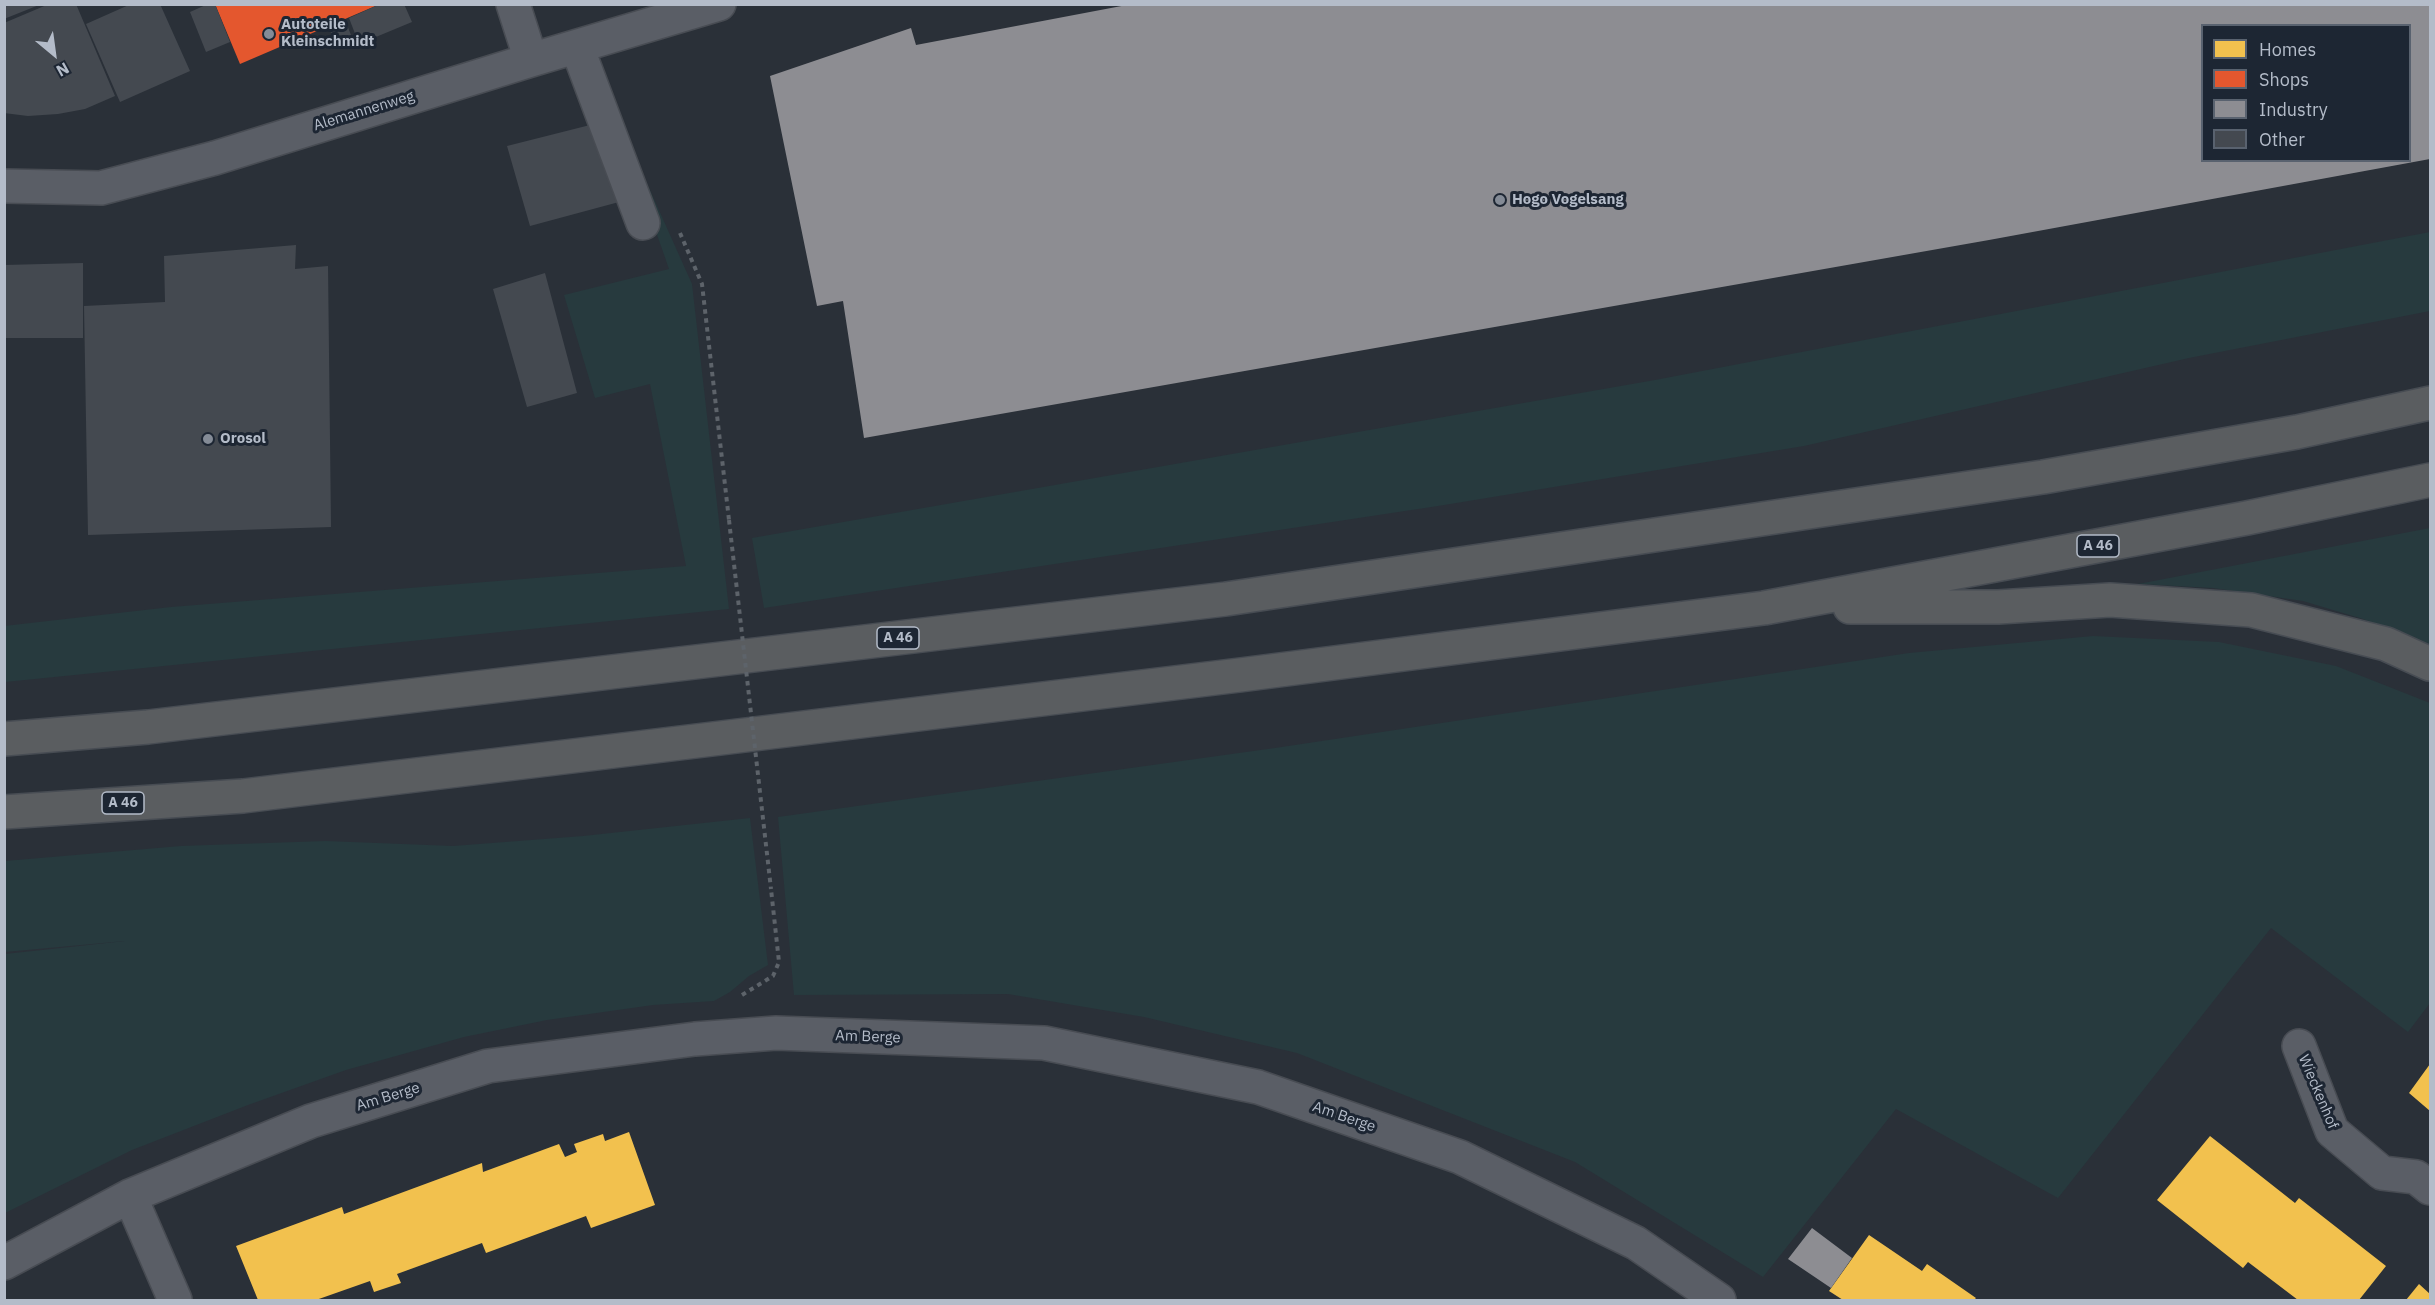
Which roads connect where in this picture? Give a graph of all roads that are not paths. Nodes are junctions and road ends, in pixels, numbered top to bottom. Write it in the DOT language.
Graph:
graph roads {
  1 [pos="513,4"];
  2 [pos="719,4"];
  3 [pos="577,46"];
  4 [pos="531,60"];
  5 [pos="4,186"];
  6 [pos="644,223"];
  7 [pos="2430,403"];
  8 [pos="2430,480"];
  9 [pos="1764,608"];
  10 [pos="2430,664"];
  11 [pos="4,739"];
  12 [pos="4,812"];
  13 [pos="2299,1046"];
  14 [pos="2430,1188"];
  15 [pos="130,1196"];
  16 [pos="4,1263"];
  17 [pos="175,1300"];
  18 [pos="1719,1300"];
  1 -- 4 [label="street"];
  2 -- 3 [label="street, Alemannenweg"];
  3 -- 4 [label="street, Alemannenweg"];
  3 -- 6 [label="street"];
  4 -- 5 [label="street, Alemannenweg"];
  7 -- 11 [label="highway, A 46"];
  8 -- 9 [label="highway, A 46"];
  9 -- 10 [label="highway"];
  9 -- 12 [label="highway, A 46"];
  13 -- 14 [label="street, Wieckenhof"];
  15 -- 16 [label="street, Am Berge"];
  15 -- 17 [label="street"];
  15 -- 18 [label="street, Am Berge"];
}
